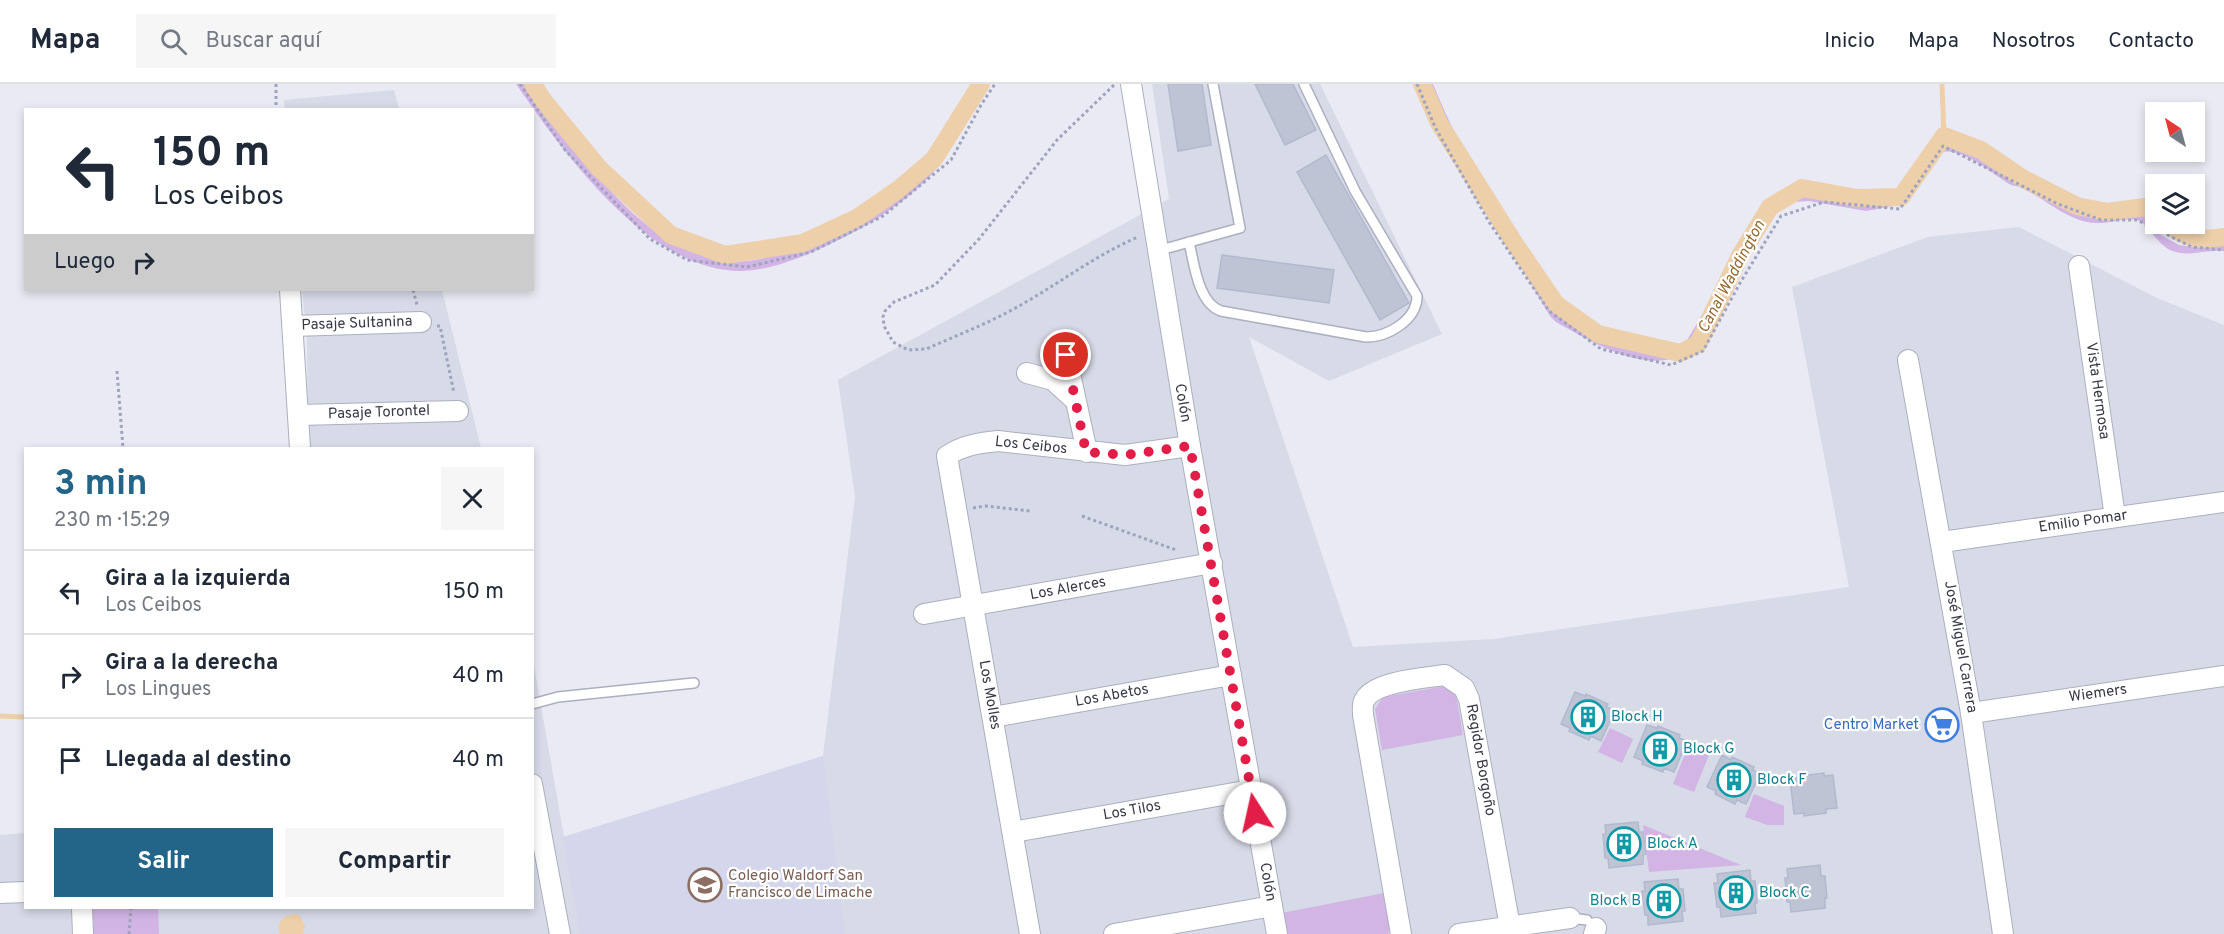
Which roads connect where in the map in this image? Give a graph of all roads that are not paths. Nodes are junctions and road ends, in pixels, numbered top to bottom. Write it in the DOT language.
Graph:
graph roads {
  1 [pos="1131,84"];
  2 [pos="1213,84"];
  3 [pos="1304,84"];
  4 [pos="1189,242"];
  5 [pos="1157,251"];
  6 [pos="2079,266"];
  7 [pos="290,291"];
  8 [pos="421,322"];
  9 [pos="293,326"];
  10 [pos="1066,355"];
  11 [pos="1908,360"];
  12 [pos="1027,373"];
  13 [pos="1075,400"];
  14 [pos="458,411"];
  15 [pos="299,415"];
  16 [pos="1190,446"];
  17 [pos="300,447"];
  18 [pos="1086,452"];
  19 [pos="947,456"];
  20 [pos="2224,502"];
  21 [pos="2115,517"];
  22 [pos="1942,542"];
  23 [pos="1212,563"];
  24 [pos="974,606"];
  25 [pos="924,614"];
  26 [pos="1231,675"];
  27 [pos="2224,676"];
  28 [pos="694,683"];
  29 [pos="534,703"];
  30 [pos="1971,712"];
  31 [pos="993,717"];
  32 [pos="1251,790"];
  33 [pos="534,795"];
  34 [pos="1012,832"];
  35 [pos="24,892"];
  36 [pos="0,893"];
  37 [pos="1272,906"];
  38 [pos="82,909"];
  39 [pos="1587,925"];
  40 [pos="1510,927"];
  41 [pos="83,934"];
  42 [pos="560,934"];
  43 [pos="1030,934"];
  44 [pos="1114,934"];
  45 [pos="1277,934"];
  46 [pos="1401,934"];
  47 [pos="1460,934"];
  48 [pos="2003,934"];
  1 -- 5 [label="street, Colón"];
  2 -- 4 [label="lane"];
  3 -- 4 [label="lane"];
  4 -- 5 [label="lane"];
  5 -- 16 [label="street, Colón"];
  6 -- 21 [label="street, Vista Hermosa"];
  7 -- 9 [label="street"];
  8 -- 9 [label="street, Pasaje Sultanina"];
  9 -- 15 [label="street"];
  10 -- 13 [label="street"];
  11 -- 22 [label="street, José Miguel Carrera"];
  12 -- 13 [label="street"];
  13 -- 18 [label="street"];
  14 -- 15 [label="street, Pasaje Torontel"];
  15 -- 17 [label="street"];
  16 -- 18 [label="street, Los Ceibos"];
  16 -- 23 [label="street, Colón"];
  18 -- 19 [label="street, Los Ceibos"];
  19 -- 24 [label="street, Los Molles"];
  20 -- 21 [label="street, Emilio Pomar"];
  21 -- 22 [label="street, Emilio Pomar"];
  22 -- 30 [label="street, José Miguel Carrera"];
  23 -- 24 [label="street, Los Alerces"];
  23 -- 26 [label="street, Colón"];
  24 -- 25 [label="street, Los Alerces"];
  24 -- 31 [label="street, Los Molles"];
  26 -- 31 [label="street, Los Abetos"];
  26 -- 32 [label="street, Colón"];
  27 -- 30 [label="street, Wiemers"];
  28 -- 29 [label="lane"];
  30 -- 48 [label="street, José Miguel Carrera"];
  31 -- 34 [label="street, Los Molles"];
  32 -- 34 [label="street, Los Tilos"];
  32 -- 37 [label="street, Colón"];
  33 -- 42 [label="street"];
  34 -- 43 [label="street, Los Molles"];
  35 -- 36 [label="street"];
  37 -- 44 [label="street"];
  37 -- 45 [label="street, Colón"];
  38 -- 41 [label="street"];
  39 -- 40 [label="street"];
  40 -- 46 [label="street, Regidor Borgoño"];
  40 -- 47 [label="street"];
}
